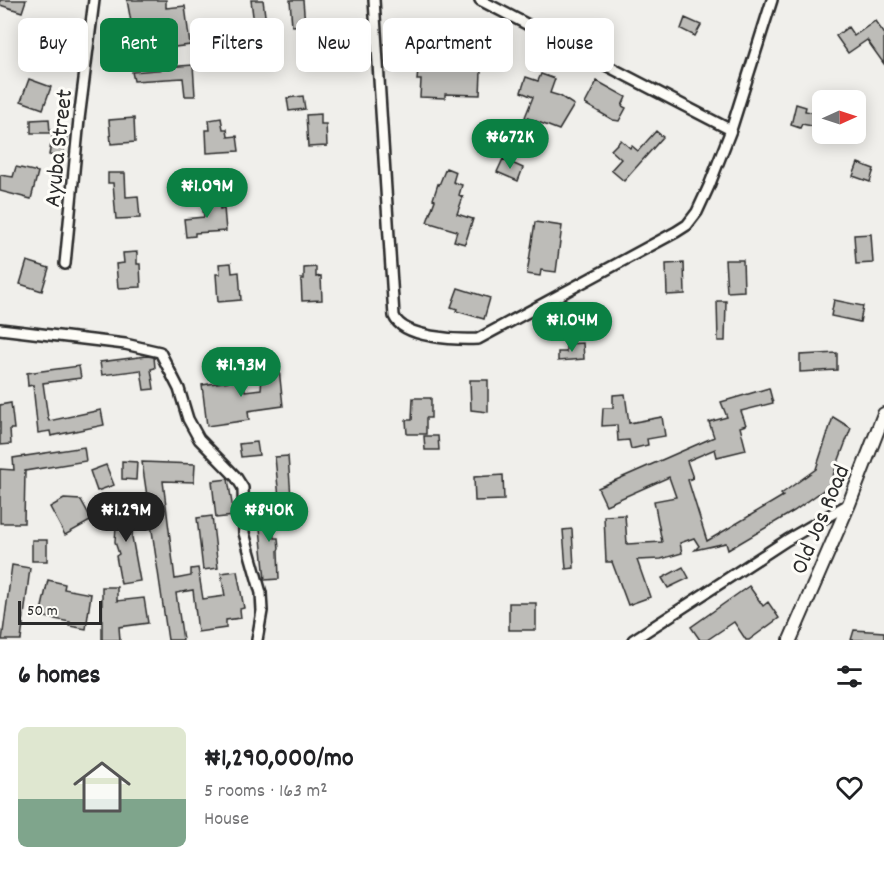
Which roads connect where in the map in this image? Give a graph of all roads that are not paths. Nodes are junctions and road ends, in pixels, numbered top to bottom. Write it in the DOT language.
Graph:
graph roads {
  1 [pos="94,0"];
  2 [pos="374,0"];
  3 [pos="480,0"];
  4 [pos="772,0"];
  5 [pos="731,130"];
  6 [pos="65,264"];
  7 [pos="0,328"];
  8 [pos="884,414"];
  9 [pos="849,504"];
  10 [pos="257,640"];
  11 [pos="633,640"];
  12 [pos="790,640"];
  1 -- 6 [label="street, Ayuba Street"];
  2 -- 5 [label="street"];
  3 -- 5 [label="street"];
  4 -- 5 [label="street"];
  7 -- 10 [label="street"];
  8 -- 9 [label="main road, Old Jos Road"];
  9 -- 11 [label="street"];
  9 -- 12 [label="main road, Old Jos Road"];
}
